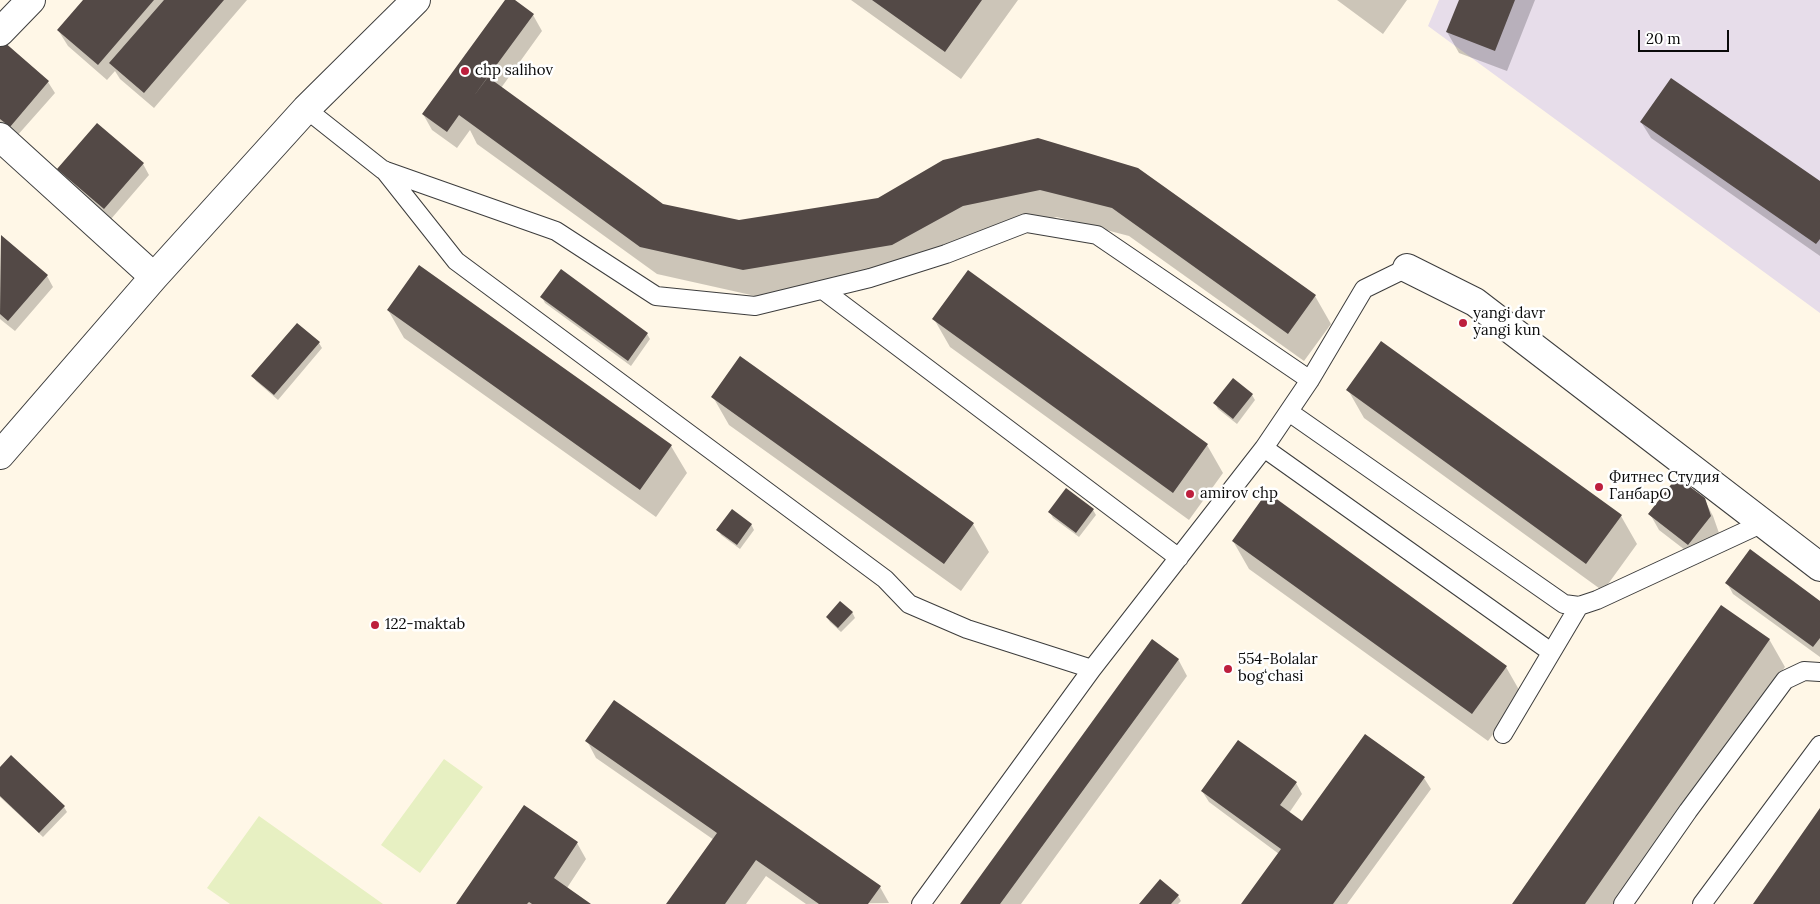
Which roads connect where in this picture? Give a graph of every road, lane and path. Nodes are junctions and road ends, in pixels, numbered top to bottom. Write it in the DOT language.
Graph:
graph roads {
  1 [pos="31,0"];
  2 [pos="416,0"];
  3 [pos="0,32"];
  4 [pos="306,109"];
  5 [pos="0,137"];
  6 [pos="384,170"];
  7 [pos="1406,268"];
  8 [pos="154,277"];
  9 [pos="823,290"];
  10 [pos="1310,380"];
  11 [pos="1289,412"];
  12 [pos="1264,448"];
  13 [pos="0,455"];
  14 [pos="1763,523"];
  15 [pos="1179,558"];
  16 [pos="1820,567"];
  17 [pos="1579,606"];
  18 [pos="1551,652"];
  19 [pos="1092,669"];
  20 [pos="1820,672"];
  21 [pos="1503,734"];
  22 [pos="1820,745"];
  23 [pos="921,904"];
  24 [pos="1623,904"];
  25 [pos="1702,904"];
  1 -- 3 [label="street"];
  2 -- 4 [label="street"];
  4 -- 6 [label="lane"];
  4 -- 8 [label="street"];
  5 -- 8 [label="street"];
  6 -- 9 [label="lane"];
  6 -- 19 [label="lane"];
  7 -- 10 [label="lane"];
  7 -- 14 [label="street"];
  8 -- 13 [label="street"];
  9 -- 10 [label="lane"];
  9 -- 15 [label="lane"];
  10 -- 11 [label="lane"];
  11 -- 12 [label="lane"];
  11 -- 17 [label="lane"];
  12 -- 15 [label="lane"];
  12 -- 18 [label="lane"];
  14 -- 16 [label="street"];
  14 -- 17 [label="lane"];
  15 -- 19 [label="lane"];
  17 -- 18 [label="lane"];
  18 -- 21 [label="lane"];
  19 -- 23 [label="lane"];
  20 -- 24 [label="lane"];
  22 -- 25 [label="lane"];
}
